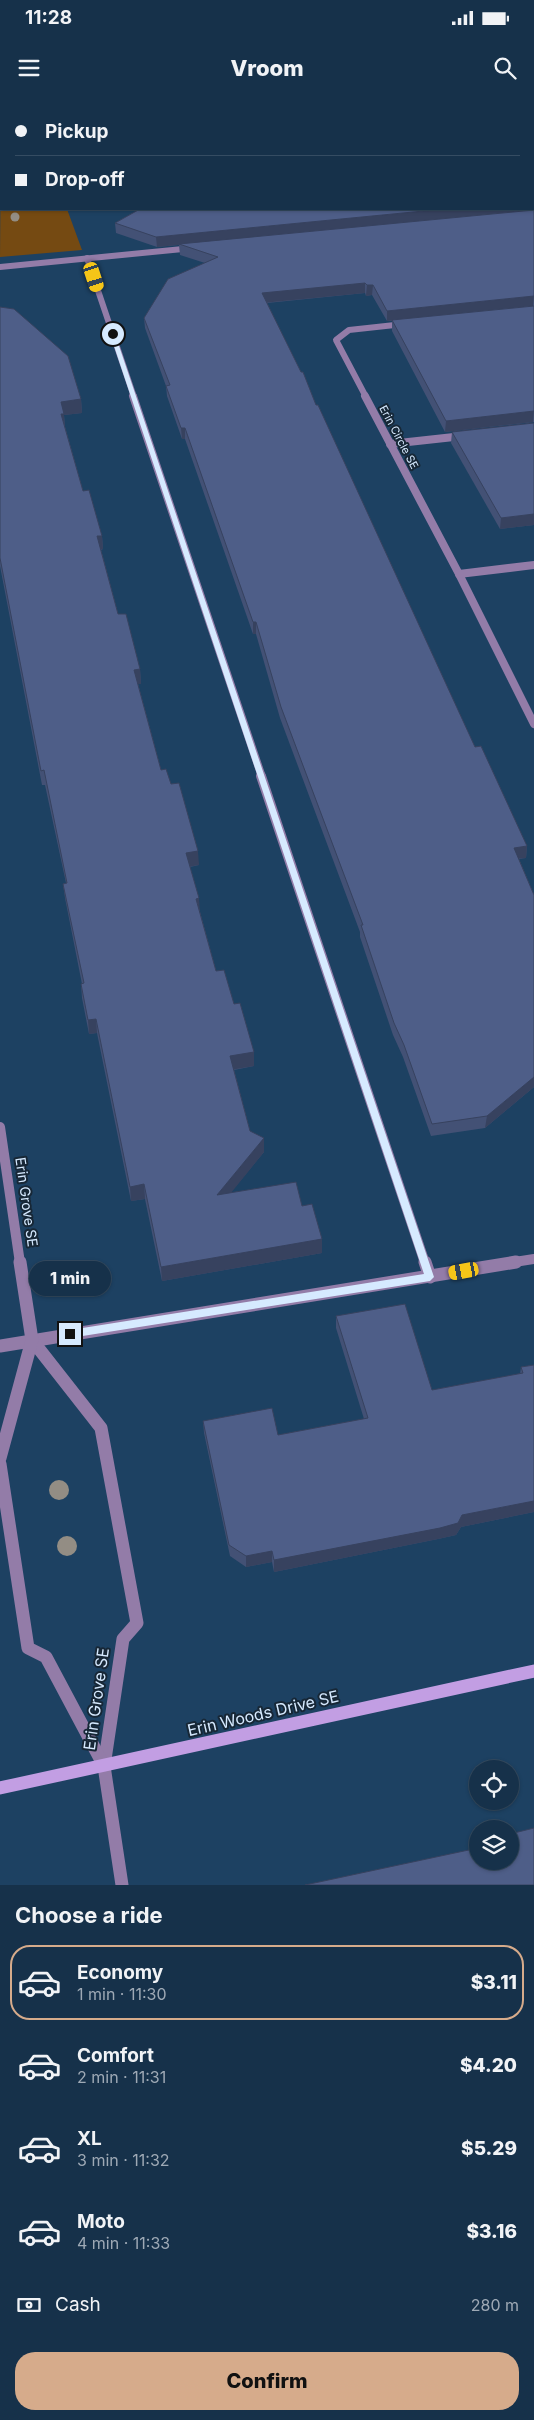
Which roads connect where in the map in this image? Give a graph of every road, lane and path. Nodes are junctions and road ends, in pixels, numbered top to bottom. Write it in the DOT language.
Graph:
graph roads {
  1 [pos="203,247"];
  2 [pos="87,258"];
  3 [pos="0,267"];
  4 [pos="409,324"];
  5 [pos="476,435"];
  6 [pos="390,444"];
  7 [pos="534,565"];
  8 [pos="459,574"];
  9 [pos="534,724"];
  10 [pos="0,1127"];
  11 [pos="534,1259"];
  12 [pos="430,1277"];
  13 [pos="32,1340"];
  14 [pos="0,1346"];
  15 [pos="0,1458"];
  16 [pos="0,1464"];
  17 [pos="534,1671"];
  18 [pos="104,1766"];
  19 [pos="0,1788"];
  20 [pos="122,1885"];
  1 -- 2 [label="street"];
  2 -- 3 [label="street"];
  2 -- 12 [label="street"];
  4 -- 6 [label="street, Erin Circle SE"];
  5 -- 6 [label="street"];
  6 -- 8 [label="street, Erin Circle SE"];
  7 -- 8 [label="street"];
  8 -- 9 [label="street, Erin Circle SE"];
  10 -- 13 [label="street, Erin Grove SE"];
  11 -- 12 [label="street"];
  12 -- 13 [label="street"];
  13 -- 14 [label="street"];
  13 -- 15 [label="street, Erin Grove SE"];
  13 -- 18 [label="street, Erin Grove SE"];
  16 -- 18 [label="street, Erin Grove SE"];
  17 -- 18 [label="street, Erin Woods Drive SE"];
  18 -- 19 [label="street, Erin Woods Drive SE"];
  18 -- 20 [label="street"];
}
